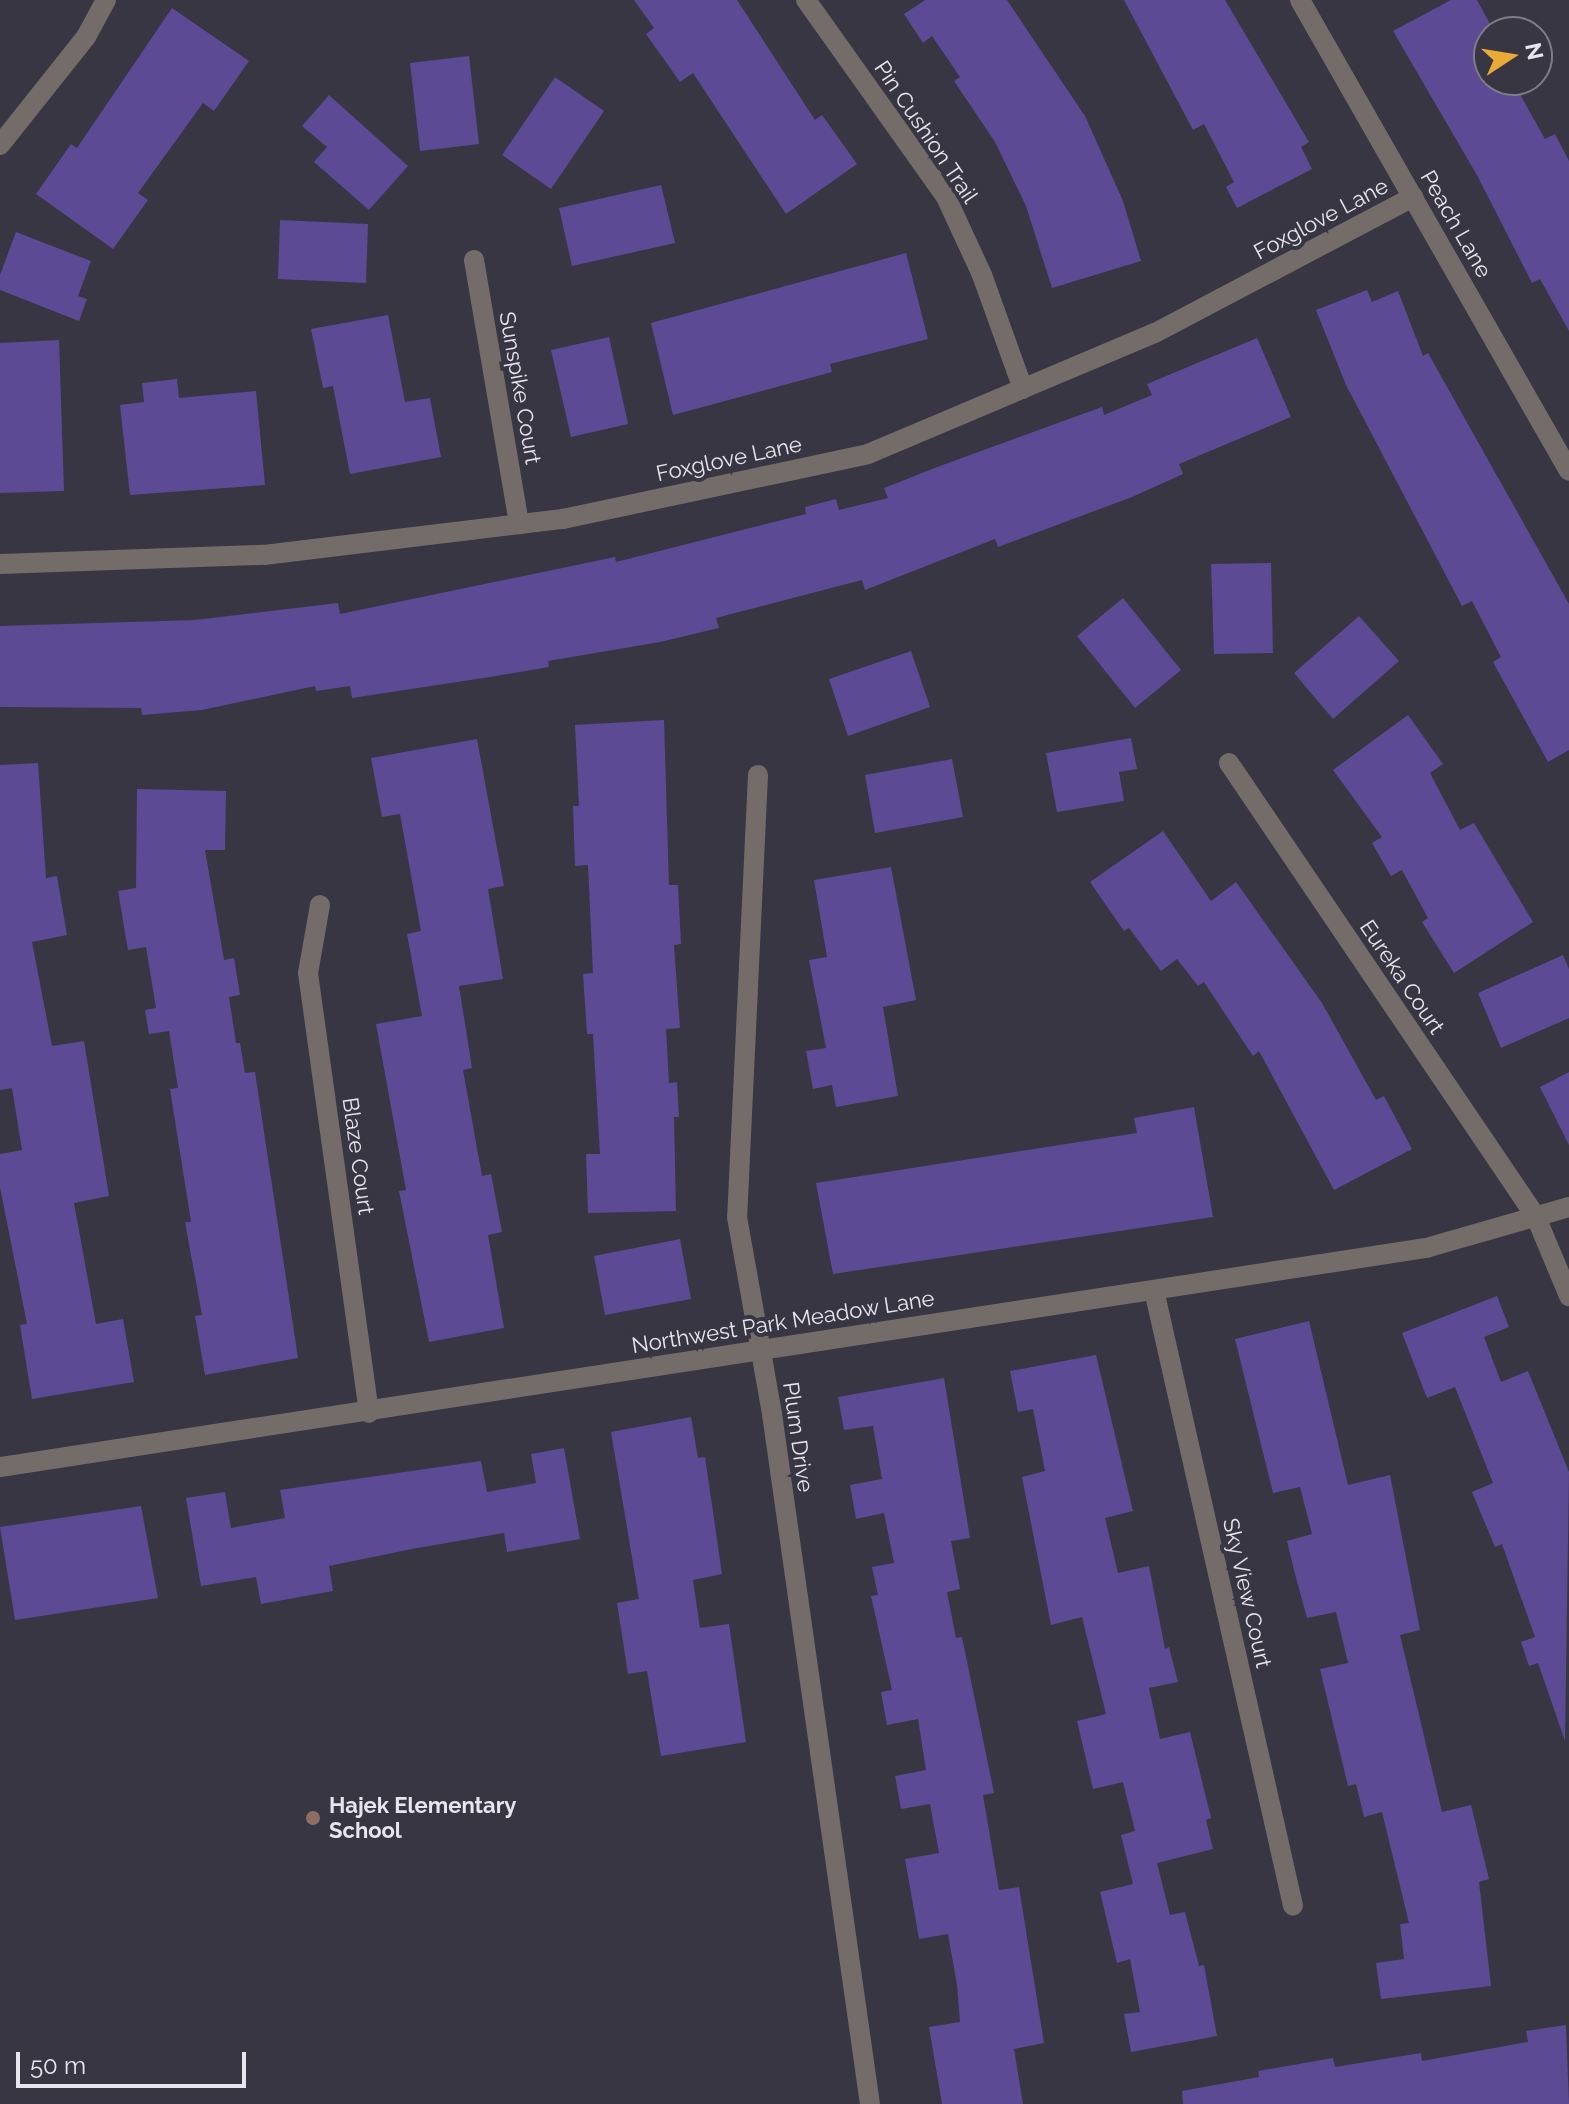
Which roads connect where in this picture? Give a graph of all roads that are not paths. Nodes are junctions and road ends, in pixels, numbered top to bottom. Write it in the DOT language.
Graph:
graph roads {
  1 [pos="106,0"];
  2 [pos="806,0"];
  3 [pos="1300,0"];
  4 [pos="0,145"];
  5 [pos="1413,197"];
  6 [pos="474,260"];
  7 [pos="1023,389"];
  8 [pos="1569,471"];
  9 [pos="519,524"];
  10 [pos="0,564"];
  11 [pos="1229,763"];
  12 [pos="758,775"];
  13 [pos="320,905"];
  14 [pos="1569,1207"];
  15 [pos="1536,1217"];
  16 [pos="1154,1290"];
  17 [pos="1569,1296"];
  18 [pos="760,1348"];
  19 [pos="369,1413"];
  20 [pos="0,1467"];
  21 [pos="1293,1906"];
  22 [pos="870,2104"];
  1 -- 4 [label="street"];
  2 -- 7 [label="street, Pin Cushion Trail"];
  3 -- 5 [label="street, Peach Lane"];
  5 -- 7 [label="street, Foxglove Lane"];
  5 -- 8 [label="street, Peach Lane"];
  6 -- 9 [label="street, Sunspike Court"];
  7 -- 9 [label="street, Foxglove Lane"];
  9 -- 10 [label="street, Foxglove Lane"];
  11 -- 15 [label="street, Eureka Court"];
  12 -- 18 [label="street, Plum Drive"];
  13 -- 19 [label="street, Blaze Court"];
  14 -- 15 [label="street, Northwest Park Meadow Lane"];
  15 -- 16 [label="street, Northwest Park Meadow Lane"];
  15 -- 17 [label="street, Eureka Court"];
  16 -- 18 [label="street, Northwest Park Meadow Lane"];
  16 -- 21 [label="street, Sky View Court"];
  18 -- 19 [label="street, Northwest Park Meadow Lane"];
  18 -- 22 [label="street, Plum Drive"];
  19 -- 20 [label="street, Northwest Park Meadow Lane"];
}
